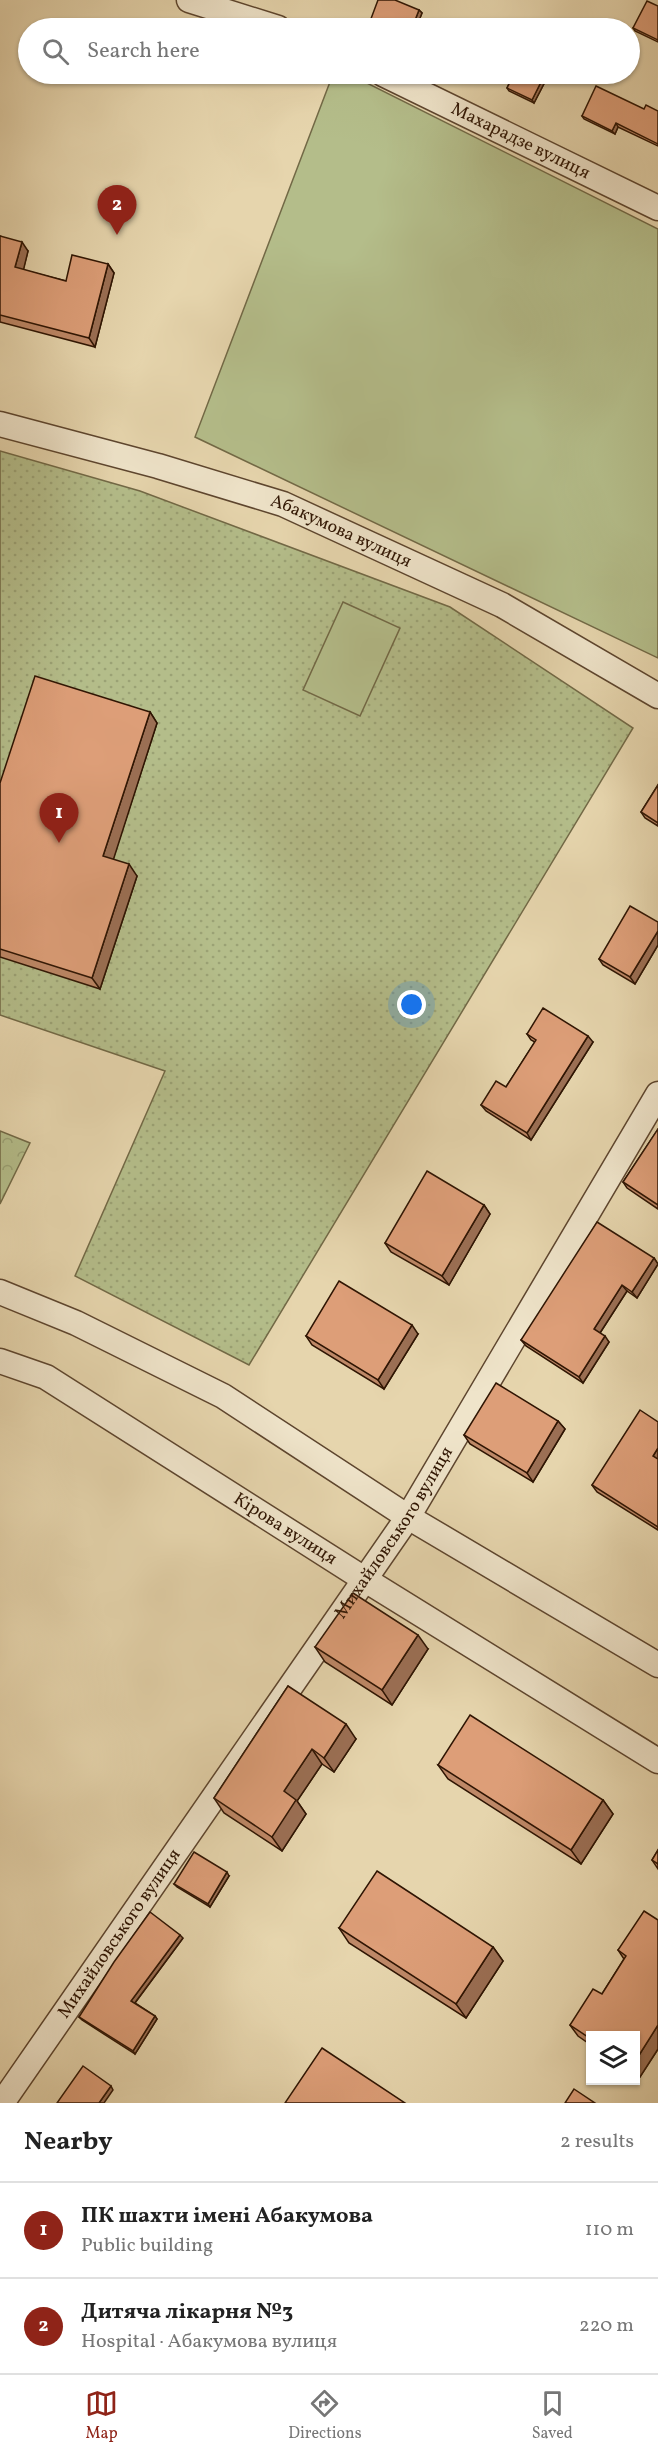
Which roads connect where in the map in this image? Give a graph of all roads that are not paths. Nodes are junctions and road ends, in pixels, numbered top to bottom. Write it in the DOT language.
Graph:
graph roads {
  1 [pos="189,0"];
  2 [pos="246,18"];
  3 [pos="404,84"];
  4 [pos="658,208"];
  5 [pos="0,424"];
  6 [pos="658,696"];
  7 [pos="658,1094"];
  8 [pos="0,1292"];
  9 [pos="0,1361"];
  10 [pos="408,1518"];
  11 [pos="364,1579"];
  12 [pos="658,1665"];
  13 [pos="658,1761"];
  14 [pos="2,2103"];
  1 -- 2 [label="street"];
  3 -- 4 [label="street, Махарадзе вулиця"];
  5 -- 6 [label="street, Абакумова вулиця"];
  7 -- 10 [label="street, Михайловського вулиця"];
  8 -- 10 [label="street"];
  9 -- 11 [label="street, Кірова вулиця"];
  10 -- 11 [label="street, Михайловського вулиця"];
  10 -- 12 [label="street"];
  11 -- 13 [label="street, Кірова вулиця"];
  11 -- 14 [label="street, Михайловського вулиця"];
}
